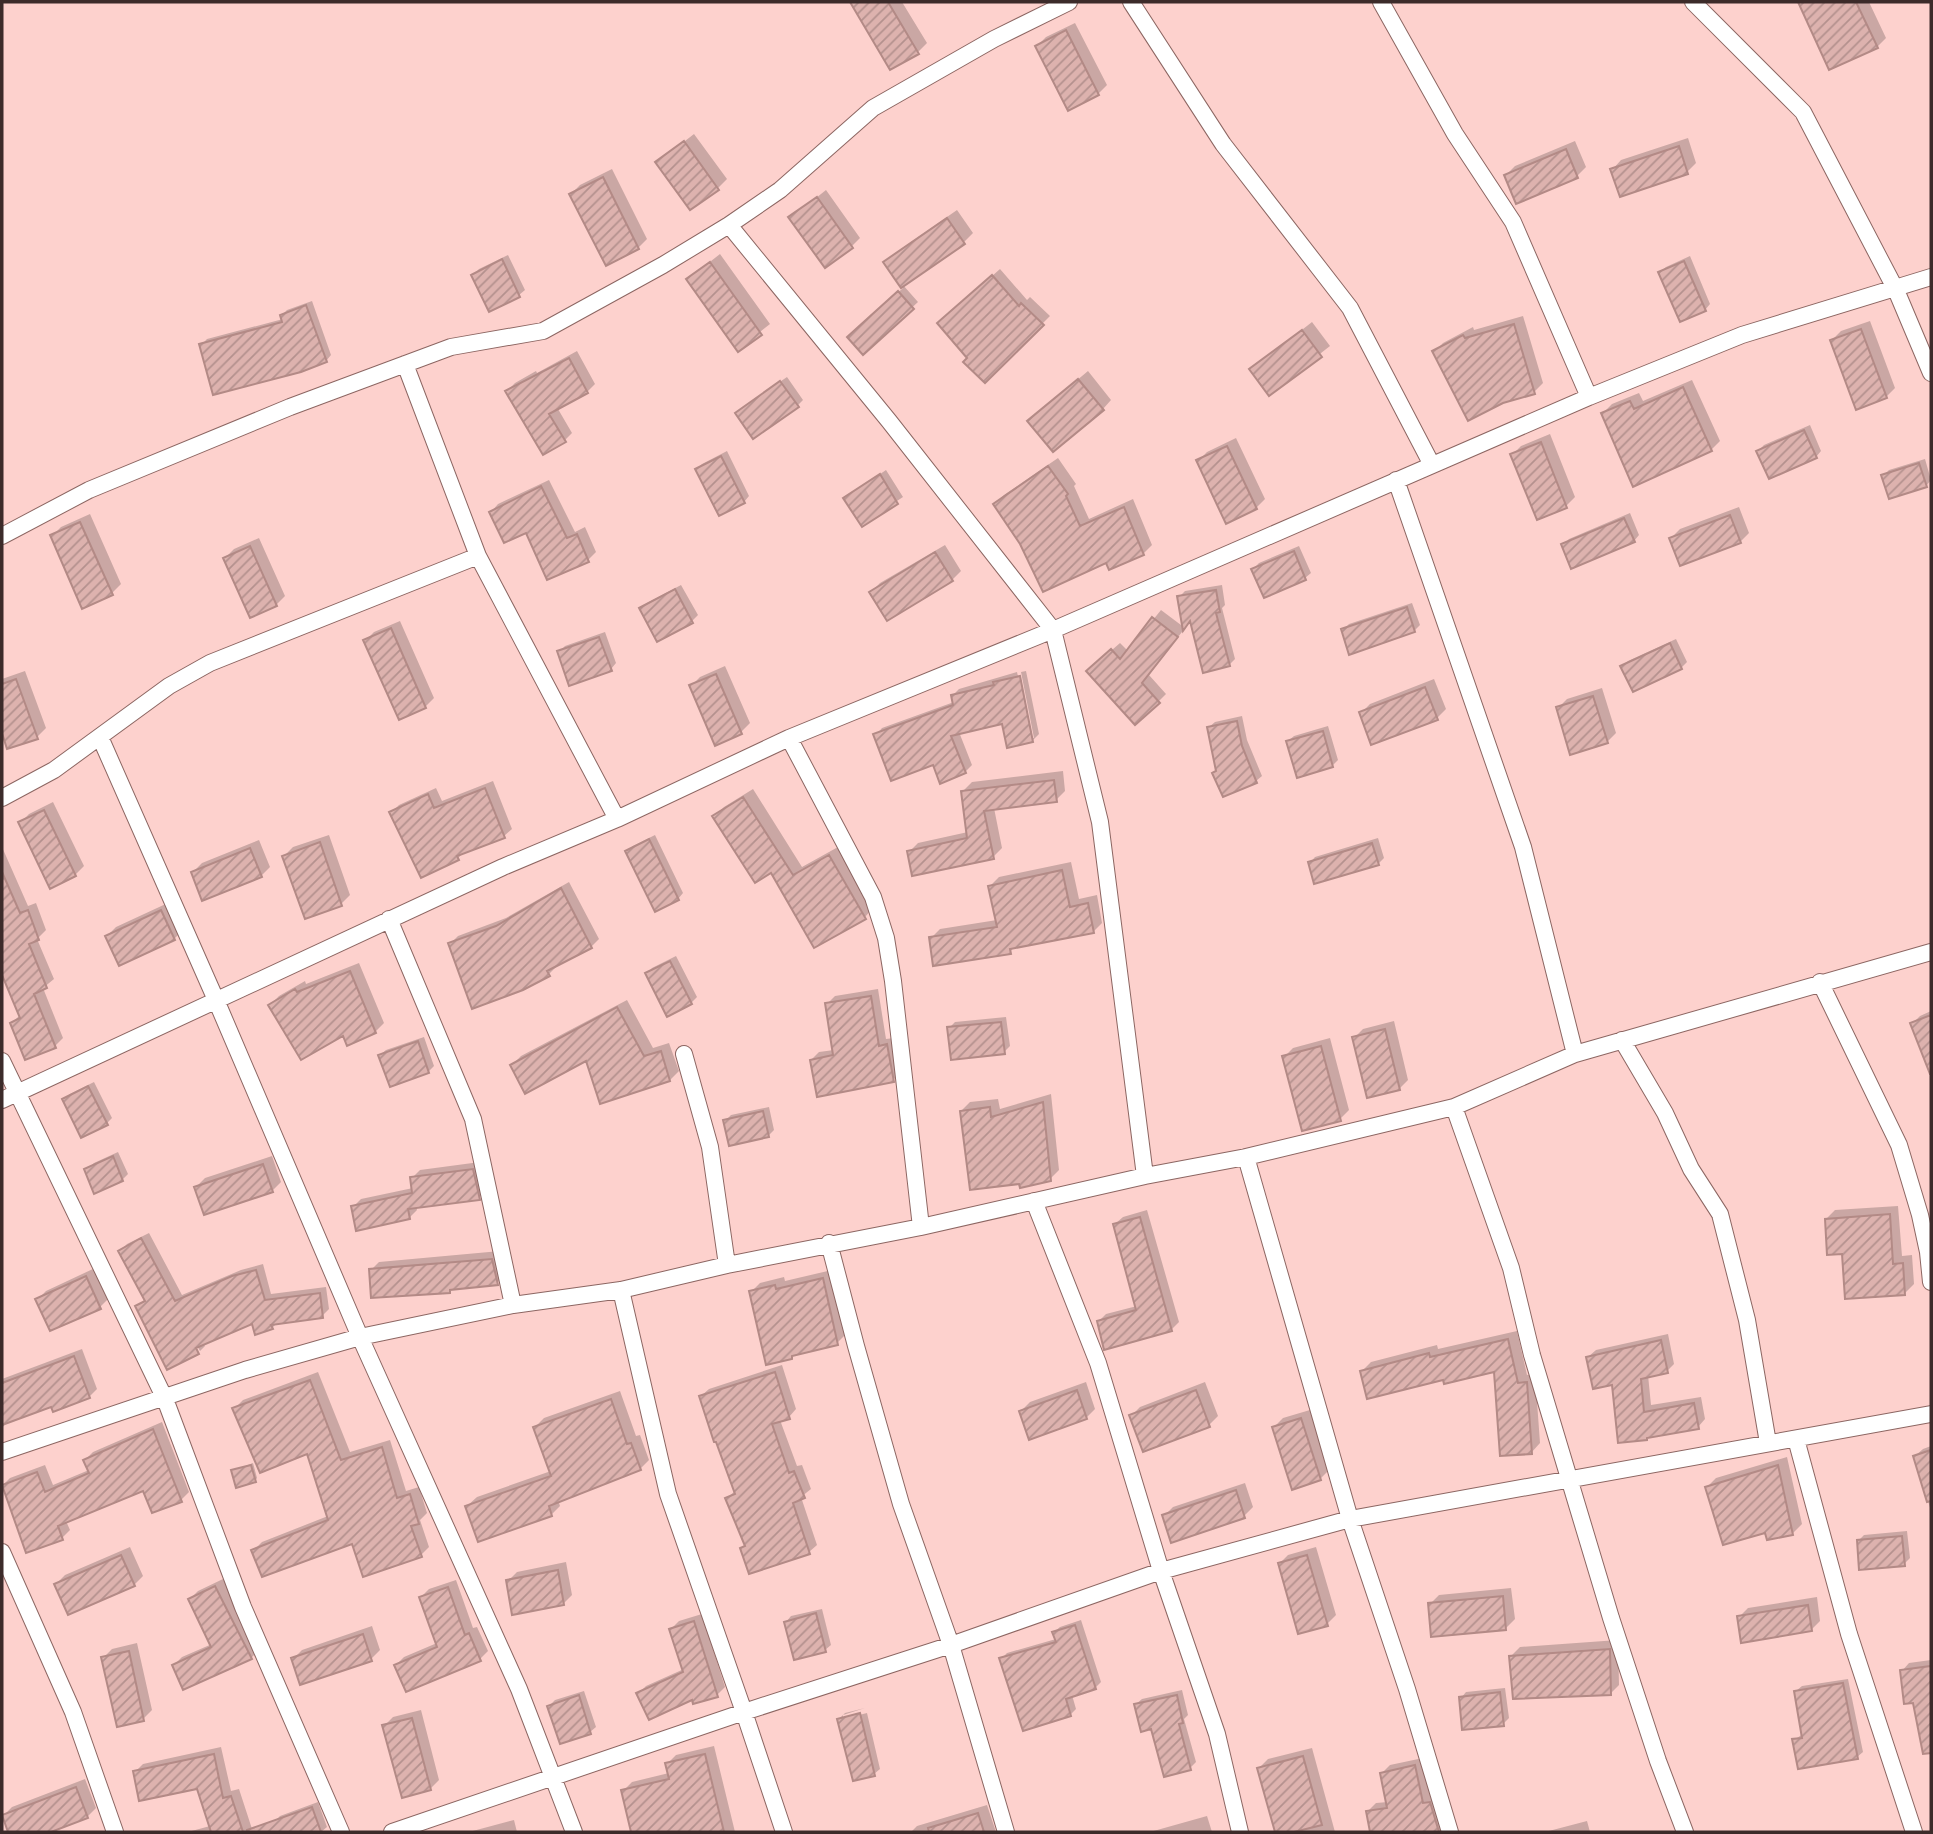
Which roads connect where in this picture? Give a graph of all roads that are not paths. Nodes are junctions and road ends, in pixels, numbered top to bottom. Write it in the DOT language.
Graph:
graph roads {
  1 [pos="1069,2"];
  2 [pos="1131,2"];
  3 [pos="1381,2"];
  4 [pos="1693,2"];
  5 [pos="729,225"];
  6 [pos="1931,278"];
  7 [pos="1896,290"];
  8 [pos="405,364"];
  9 [pos="1931,373"];
  10 [pos="1588,397"];
  11 [pos="1432,465"];
  12 [pos="1396,480"];
  13 [pos="2,536"];
  14 [pos="478,556"];
  15 [pos="1053,630"];
  16 [pos="100,737"];
  17 [pos="789,738"];
  18 [pos="2,797"];
  19 [pos="617,819"];
  20 [pos="390,919"];
  21 [pos="1931,952"];
  22 [pos="1820,982"];
  23 [pos="216,1000"];
  24 [pos="1622,1040"];
  25 [pos="684,1054"];
  26 [pos="1575,1054"];
  27 [pos="2,1061"];
  28 [pos="18,1093"];
  29 [pos="2,1100"];
  30 [pos="1454,1107"];
  31 [pos="1246,1157"];
  32 [pos="1145,1176"];
  33 [pos="1034,1202"];
  34 [pos="921,1227"];
  35 [pos="829,1243"];
  36 [pos="727,1265"];
  37 [pos="1931,1282"];
  38 [pos="621,1290"];
  39 [pos="513,1305"];
  40 [pos="360,1337"];
  41 [pos="164,1399"];
  42 [pos="1931,1414"];
  43 [pos="1796,1439"];
  44 [pos="1768,1443"];
  45 [pos="2,1452"];
  46 [pos="1568,1479"];
  47 [pos="1350,1519"];
  48 [pos="2,1552"];
  49 [pos="1161,1571"];
  50 [pos="951,1646"];
  51 [pos="744,1712"];
  52 [pos="554,1778"];
  53 [pos="115,1832"];
  54 [pos="341,1832"];
  55 [pos="392,1832"];
  56 [pos="574,1832"];
  57 [pos="783,1832"];
  58 [pos="1006,1832"];
  59 [pos="1240,1832"];
  60 [pos="1450,1832"];
  61 [pos="1685,1832"];
  62 [pos="1914,1832"];
  1 -- 5 [label="street"];
  2 -- 11 [label="street"];
  3 -- 10 [label="street"];
  4 -- 7 [label="street"];
  5 -- 8 [label="street"];
  5 -- 15 [label="street"];
  6 -- 7 [label="street"];
  7 -- 9 [label="street"];
  7 -- 10 [label="street"];
  8 -- 13 [label="street"];
  8 -- 14 [label="street"];
  10 -- 11 [label="street"];
  11 -- 12 [label="street"];
  12 -- 15 [label="street"];
  12 -- 26 [label="street"];
  14 -- 16 [label="street"];
  14 -- 19 [label="street"];
  15 -- 17 [label="street"];
  15 -- 32 [label="street"];
  16 -- 18 [label="street"];
  16 -- 23 [label="street"];
  17 -- 19 [label="street"];
  17 -- 34 [label="street"];
  19 -- 20 [label="street"];
  20 -- 23 [label="street"];
  20 -- 39 [label="street"];
  21 -- 22 [label="street"];
  22 -- 24 [label="street"];
  22 -- 37 [label="street"];
  23 -- 28 [label="street"];
  23 -- 40 [label="street"];
  24 -- 26 [label="street"];
  24 -- 44 [label="street"];
  25 -- 36 [label="street"];
  26 -- 30 [label="street"];
  27 -- 28 [label="street"];
  28 -- 29 [label="street"];
  28 -- 41 [label="street"];
  30 -- 31 [label="street"];
  30 -- 46 [label="street"];
  31 -- 32 [label="street"];
  31 -- 47 [label="street"];
  32 -- 33 [label="street"];
  33 -- 34 [label="street"];
  33 -- 49 [label="street"];
  34 -- 35 [label="street"];
  35 -- 36 [label="street"];
  35 -- 50 [label="street"];
  36 -- 38 [label="street"];
  38 -- 39 [label="street"];
  38 -- 51 [label="street"];
  39 -- 40 [label="street"];
  40 -- 41 [label="street"];
  40 -- 52 [label="street"];
  41 -- 45 [label="street"];
  41 -- 54 [label="street"];
  42 -- 43 [label="street"];
  43 -- 44 [label="street"];
  43 -- 62 [label="street"];
  44 -- 46 [label="street"];
  46 -- 47 [label="street"];
  46 -- 61 [label="street"];
  47 -- 49 [label="street"];
  47 -- 60 [label="street"];
  48 -- 53 [label="street"];
  49 -- 50 [label="street"];
  49 -- 59 [label="street"];
  50 -- 51 [label="street"];
  50 -- 58 [label="street"];
  51 -- 52 [label="street"];
  51 -- 57 [label="street"];
  52 -- 55 [label="street"];
  52 -- 56 [label="street"];
}
